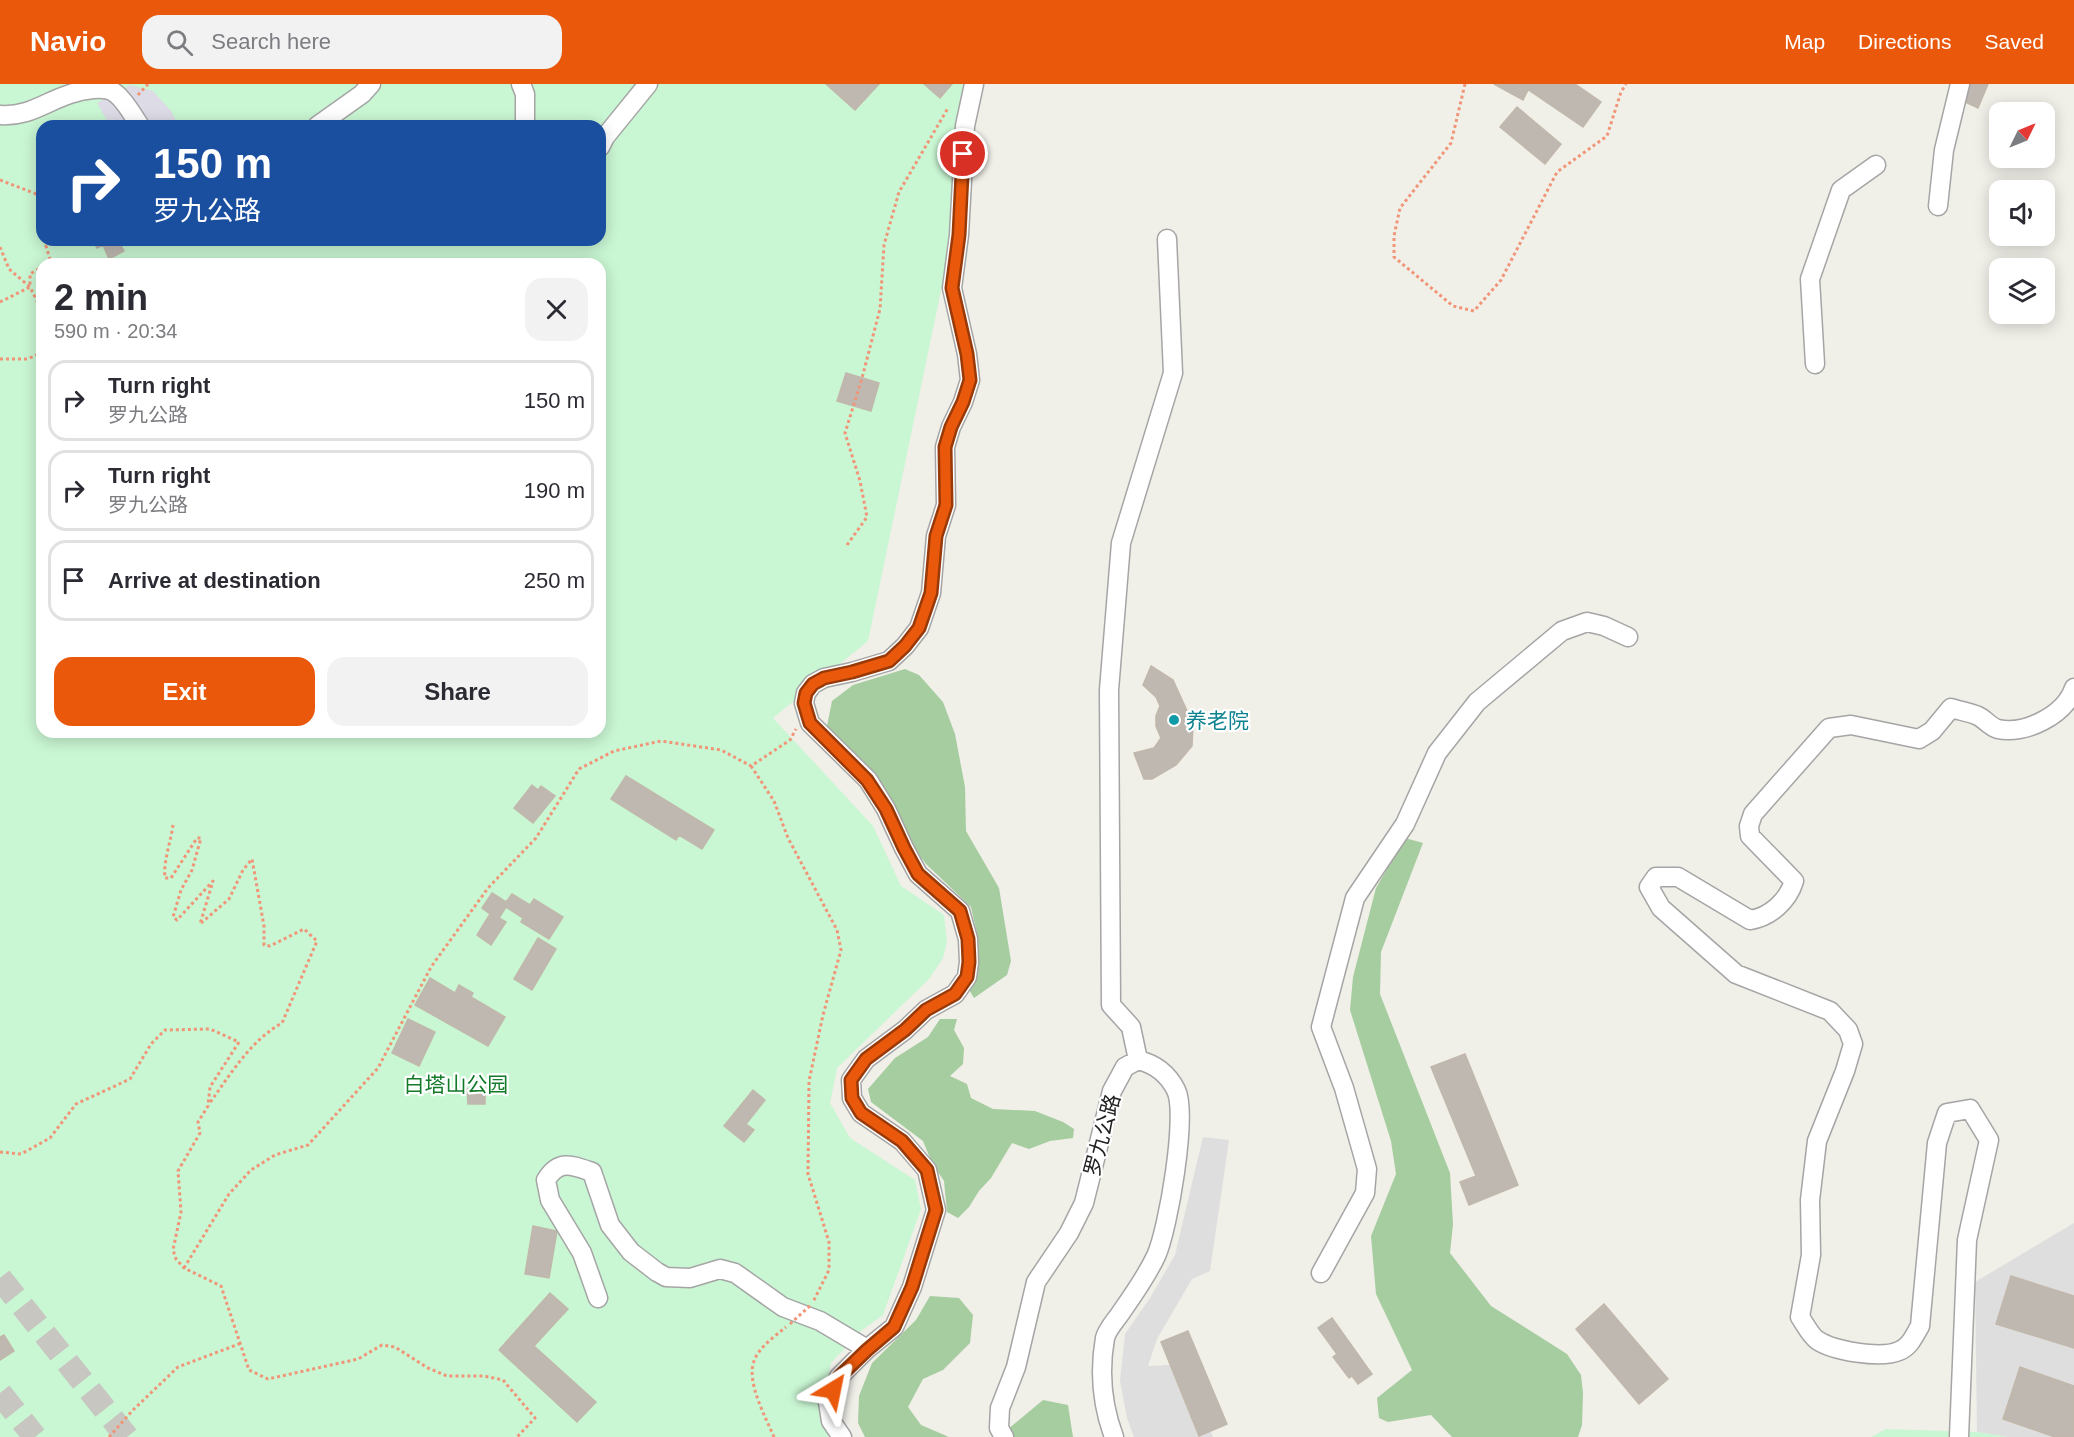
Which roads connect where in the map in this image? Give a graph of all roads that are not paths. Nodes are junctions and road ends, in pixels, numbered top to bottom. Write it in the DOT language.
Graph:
graph roads {
  1 [pos="371,84"];
  2 [pos="521,84"];
  3 [pos="648,84"];
  4 [pos="974,84"];
  5 [pos="1960,84"];
  6 [pos="0,115"];
  7 [pos="136,120"];
  8 [pos="325,120"];
  9 [pos="525,120"];
  10 [pos="606,136"];
  11 [pos="1876,165"];
  12 [pos="1938,206"];
  13 [pos="1167,240"];
  14 [pos="1815,364"];
  15 [pos="1628,637"];
  16 [pos="2074,688"];
  17 [pos="1138,1060"];
  18 [pos="1321,1273"];
  19 [pos="598,1298"];
  20 [pos="867,1350"];
  21 [pos="842,1437"];
  22 [pos="1004,1437"];
  23 [pos="1114,1437"];
  24 [pos="1959,1437"];
  1 -- 8 [label="street"];
  2 -- 9 [label="street"];
  3 -- 10 [label="street"];
  4 -- 20 [label="street"];
  5 -- 12 [label="street"];
  6 -- 7 [label="street"];
  11 -- 14 [label="street"];
  13 -- 17 [label="street"];
  15 -- 18 [label="street"];
  16 -- 24 [label="street"];
  17 -- 22 [label="street, 罗九公路"];
  17 -- 23 [label="street"];
  19 -- 20 [label="street"];
  20 -- 21 [label="street"];
}
